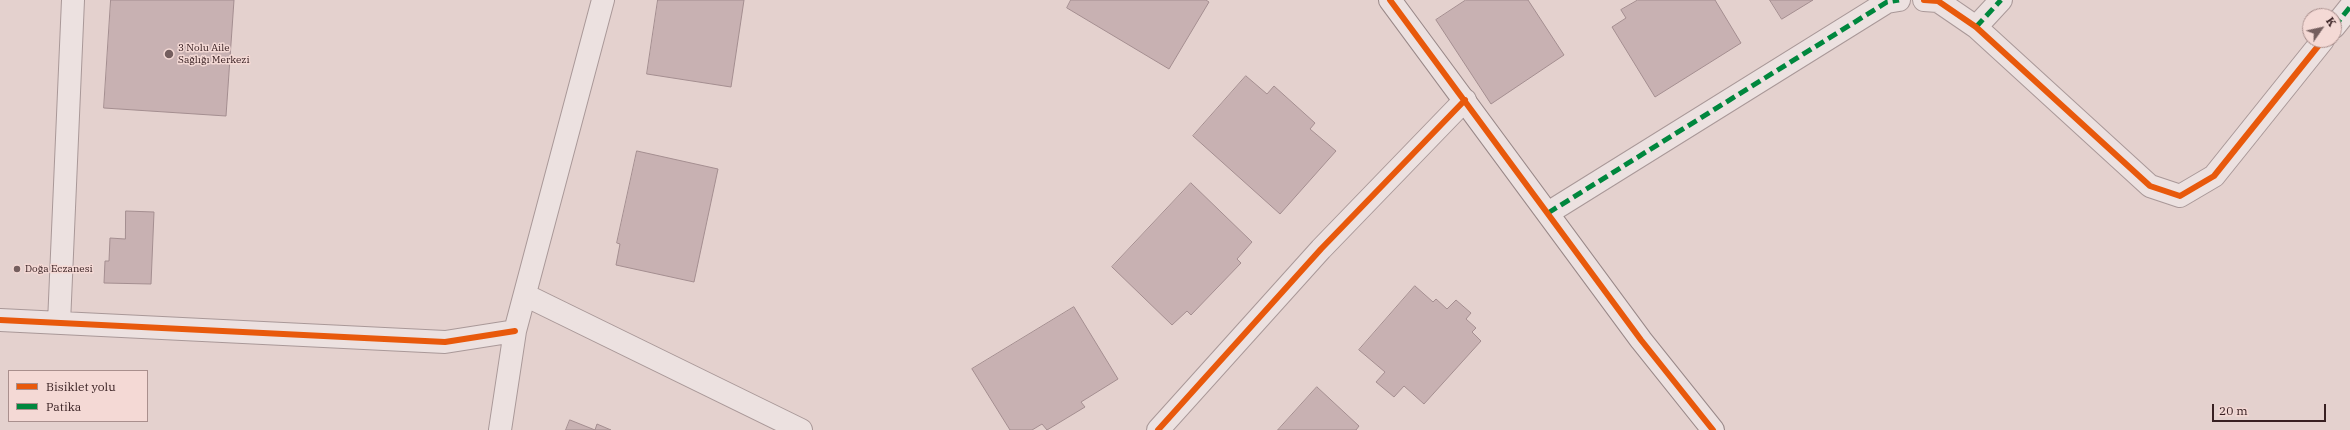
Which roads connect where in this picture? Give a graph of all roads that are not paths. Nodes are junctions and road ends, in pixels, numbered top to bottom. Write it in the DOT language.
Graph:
graph roads {
  1 [pos="73,0"];
  2 [pos="603,0"];
  3 [pos="1390,0"];
  4 [pos="1899,0"];
  5 [pos="1924,0"];
  6 [pos="2001,0"];
  7 [pos="2350,7"];
  8 [pos="2342,17"];
  9 [pos="1976,27"];
  10 [pos="2318,48"];
  11 [pos="1465,100"];
  12 [pos="1548,213"];
  13 [pos="525,295"];
  14 [pos="0,320"];
  15 [pos="59,323"];
  16 [pos="515,331"];
  17 [pos="500,430"];
  18 [pos="801,430"];
  19 [pos="1158,430"];
  20 [pos="1713,430"];
  1 -- 15 [label="street"];
  2 -- 13 [label="street"];
  3 -- 11 [label="street"];
  4 -- 12 [label="street"];
  5 -- 9 [label="street"];
  6 -- 9 [label="street"];
  7 -- 8 [label="street"];
  9 -- 10 [label="street"];
  11 -- 12 [label="street"];
  11 -- 19 [label="street"];
  12 -- 20 [label="street"];
  13 -- 16 [label="street"];
  13 -- 18 [label="street"];
  14 -- 15 [label="street"];
  15 -- 16 [label="street"];
  16 -- 17 [label="street"];
}
